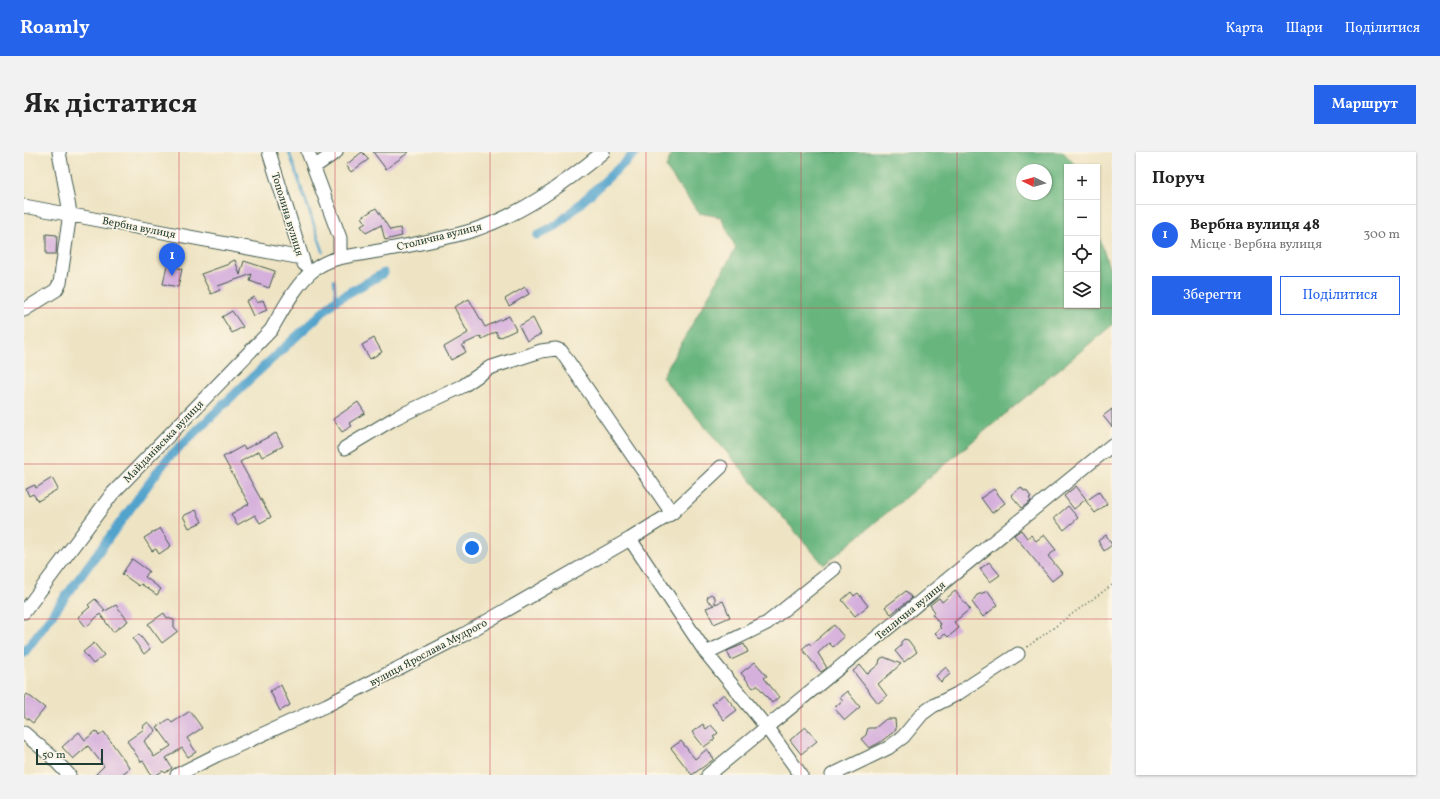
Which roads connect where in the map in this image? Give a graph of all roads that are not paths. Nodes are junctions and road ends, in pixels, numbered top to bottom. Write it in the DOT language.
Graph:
graph roads {
  1 [pos="59,152"];
  2 [pos="269,152"];
  3 [pos="308,152"];
  4 [pos="336,152"];
  5 [pos="603,152"];
  6 [pos="314,167"];
  7 [pos="24,206"];
  8 [pos="70,213"];
  9 [pos="340,257"];
  10 [pos="302,258"];
  11 [pos="308,275"];
  12 [pos="24,310"];
  13 [pos="1112,445"];
  14 [pos="345,448"];
  15 [pos="721,467"];
  16 [pos="672,513"];
  17 [pos="630,539"];
  18 [pos="834,569"];
  19 [pos="40,588"];
  20 [pos="24,596"];
  21 [pos="24,612"];
  22 [pos="706,653"];
  23 [pos="1018,654"];
  24 [pos="767,728"];
  25 [pos="24,733"];
  26 [pos="69,775"];
  27 [pos="177,775"];
  28 [pos="708,775"];
  29 [pos="801,775"];
  30 [pos="832,775"];
  1 -- 8 [label="street"];
  2 -- 10 [label="street, Тополина вулиця"];
  3 -- 6 [label="street"];
  4 -- 6 [label="street"];
  5 -- 9 [label="street, Столична вулиця"];
  6 -- 9 [label="street"];
  7 -- 8 [label="street, Вербна вулиця"];
  8 -- 10 [label="street, Вербна вулиця"];
  8 -- 12 [label="street"];
  9 -- 11 [label="street, Столична вулиця"];
  10 -- 11 [label="street, Тополина вулиця"];
  11 -- 19 [label="street, Майданівська вулиця"];
  13 -- 24 [label="street, Теплична вулиця"];
  14 -- 16 [label="street"];
  15 -- 16 [label="street, вулиця Ярослава Мудрого"];
  16 -- 17 [label="street, вулиця Ярослава Мудрого"];
  17 -- 22 [label="street"];
  17 -- 27 [label="street, вулиця Ярослава Мудрого"];
  18 -- 22 [label="street"];
  19 -- 20 [label="street"];
  19 -- 21 [label="street, Майданівська вулиця"];
  22 -- 24 [label="street"];
  23 -- 30 [label="street"];
  24 -- 28 [label="street, Теплична вулиця"];
  24 -- 29 [label="street"];
  25 -- 26 [label="street"];
}
